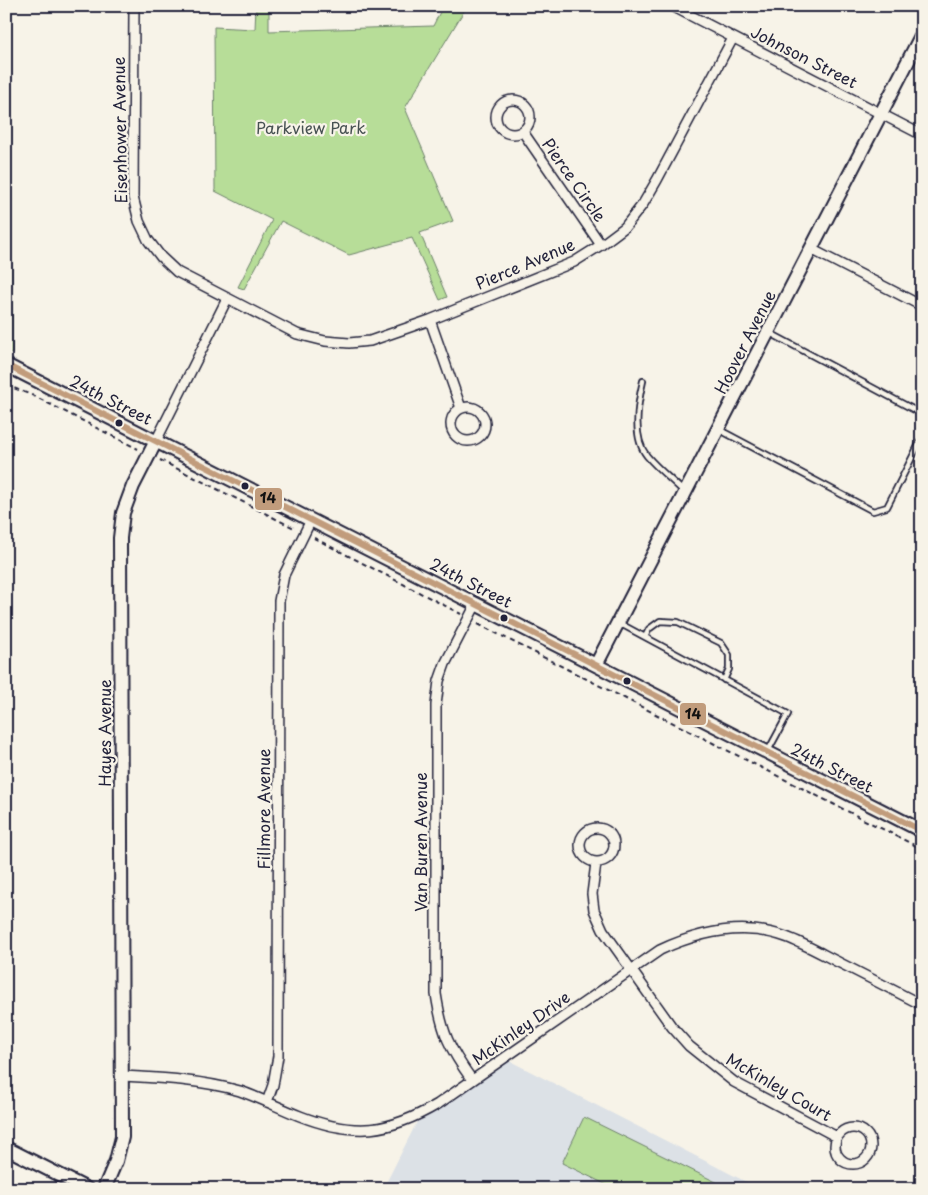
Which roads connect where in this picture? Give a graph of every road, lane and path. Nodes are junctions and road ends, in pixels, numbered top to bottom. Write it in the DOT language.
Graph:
graph roads {
  1 [pos="134,6"];
  2 [pos="672,6"];
  3 [pos="922,34"];
  4 [pos="733,38"];
  5 [pos="880,114"];
  6 [pos="523,132"];
  7 [pos="922,135"];
  8 [pos="601,245"];
  9 [pos="811,249"];
  10 [pos="227,299"];
  11 [pos="922,306"];
  12 [pos="430,320"];
  13 [pos="768,332"];
  14 [pos="6,365"];
  15 [pos="643,381"];
  16 [pos="461,408"];
  17 [pos="922,414"];
  18 [pos="718,429"];
  19 [pos="922,438"];
  20 [pos="156,441"];
  21 [pos="685,493"];
  22 [pos="310,520"];
  23 [pos="476,604"];
  24 [pos="618,623"];
  25 [pos="645,637"];
  26 [pos="596,665"];
  27 [pos="724,680"];
  28 [pos="768,753"];
  29 [pos="922,832"];
  30 [pos="596,863"];
  31 [pos="632,970"];
  32 [pos="922,1005"];
  33 [pos="122,1076"];
  34 [pos="472,1080"];
  35 [pos="267,1102"];
  36 [pos="837,1137"];
  37 [pos="6,1148"];
  38 [pos="87,1189"];
  39 [pos="104,1189"];
  1 -- 10 [label="street, Eisenhower Avenue"];
  2 -- 4 [label="street, Johnson Street"];
  3 -- 5 [label="street, Hoover Avenue"];
  4 -- 5 [label="street, Johnson Street"];
  4 -- 8 [label="street, Pierce Avenue"];
  5 -- 7 [label="street, Johnson Street"];
  5 -- 9 [label="street, Hoover Avenue"];
  6 -- 8 [label="street, Pierce Circle"];
  8 -- 12 [label="street, Pierce Avenue"];
  9 -- 11 [label="street"];
  9 -- 13 [label="street, Hoover Avenue"];
  10 -- 12 [label="street, Pierce Avenue"];
  10 -- 20 [label="street, Hayes Avenue"];
  12 -- 16 [label="street"];
  13 -- 17 [label="lane"];
  13 -- 18 [label="street, Hoover Avenue"];
  14 -- 20 [label="street, 24th Street"];
  15 -- 21 [label="lane"];
  18 -- 19 [label="lane"];
  18 -- 21 [label="street, Hoover Avenue"];
  20 -- 22 [label="street, 24th Street"];
  20 -- 33 [label="street, Hayes Avenue"];
  21 -- 24 [label="street, Hoover Avenue"];
  22 -- 23 [label="street, 24th Street"];
  22 -- 35 [label="street, Fillmore Avenue"];
  23 -- 26 [label="street, 24th Street"];
  23 -- 34 [label="street, Van Buren Avenue"];
  24 -- 25 [label="lane"];
  24 -- 26 [label="street, Hoover Avenue"];
  25 -- 27 [label="lane"];
  25 -- 27 [label="lane"];
  26 -- 28 [label="street, 24th Street"];
  27 -- 28 [label="lane"];
  28 -- 29 [label="street, 24th Street"];
  30 -- 31 [label="street, McKinley Court"];
  31 -- 32 [label="street, McKinley Drive"];
  31 -- 34 [label="street, McKinley Drive"];
  31 -- 36 [label="street, McKinley Court"];
  33 -- 35 [label="street, McKinley Drive"];
  33 -- 39 [label="street, Hayes Avenue"];
  34 -- 35 [label="street, McKinley Drive"];
  36 -- 36 [label="street, McKinley Court"];
  37 -- 38 [label="street"];
}
